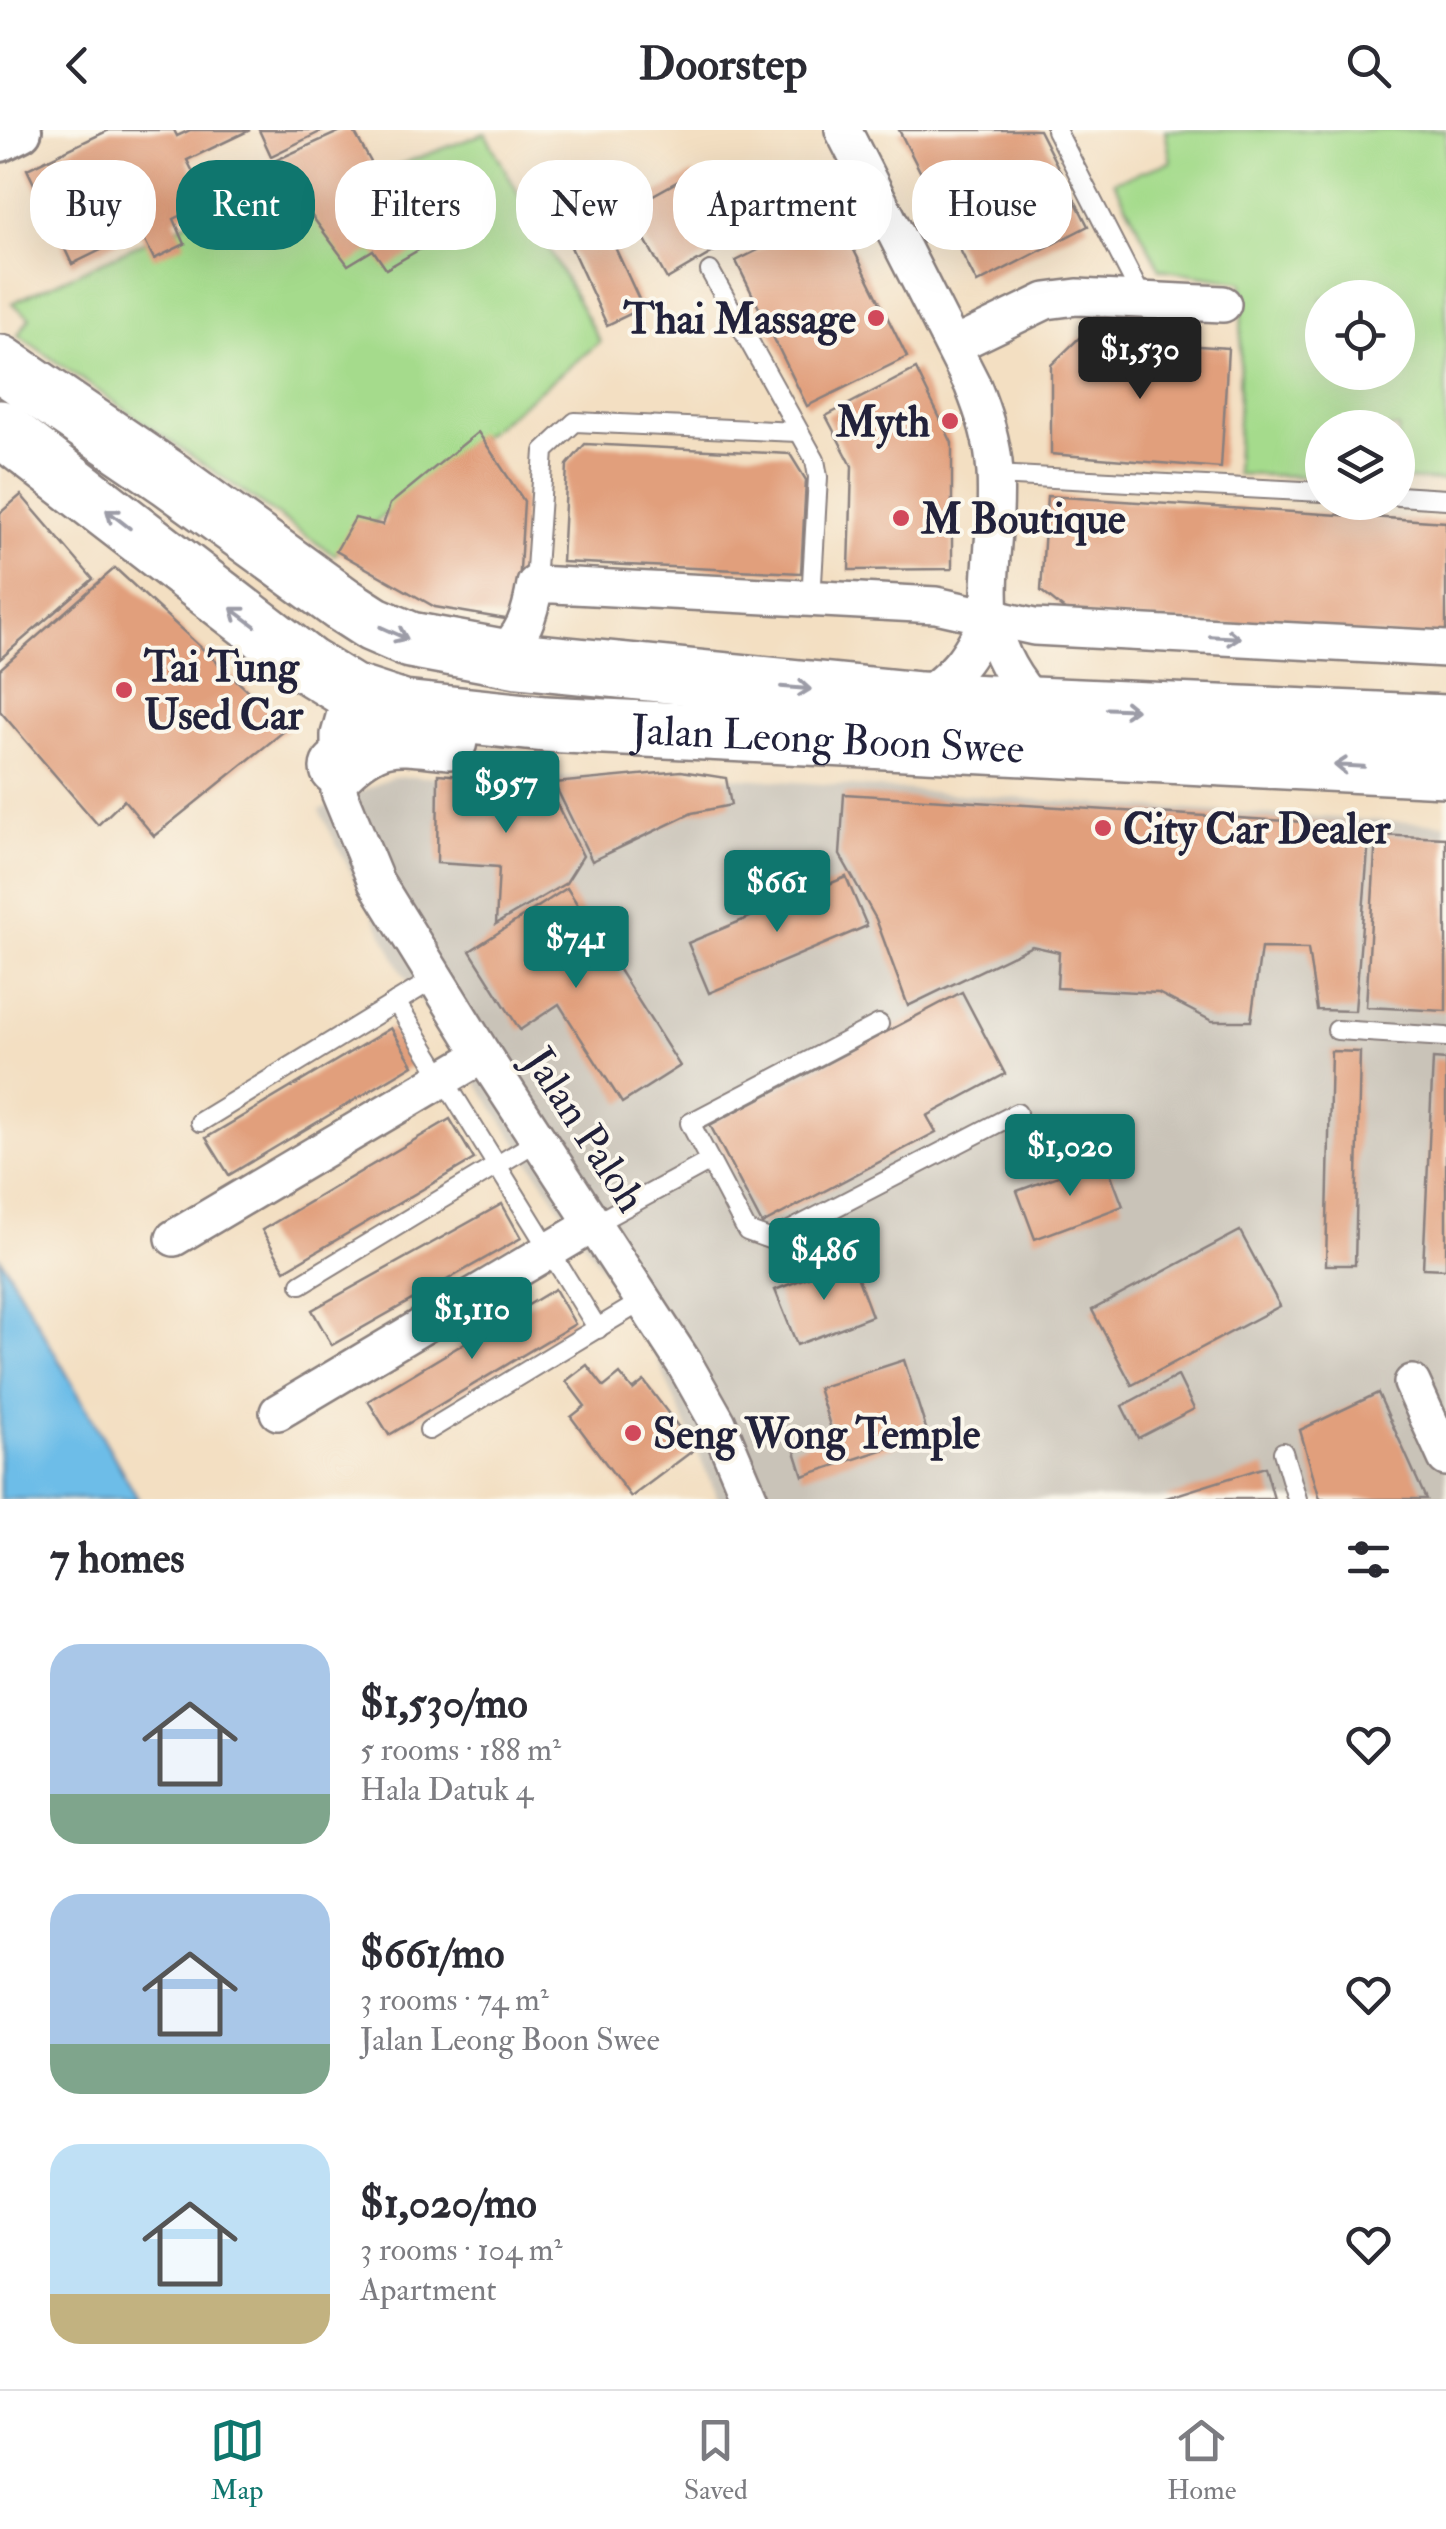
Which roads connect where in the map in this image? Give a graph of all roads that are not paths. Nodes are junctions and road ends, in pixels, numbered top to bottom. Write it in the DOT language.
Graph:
graph roads {
  1 [pos="20,130"];
  2 [pos="842,130"];
  3 [pos="1056,130"];
  4 [pos="0,140"];
  5 [pos="710,271"];
  6 [pos="1143,300"];
  7 [pos="1222,304"];
  8 [pos="953,346"];
  9 [pos="0,364"];
  10 [pos="0,428"];
  11 [pos="798,432"];
  12 [pos="995,475"];
  13 [pos="170,479"];
  14 [pos="1305,491"];
  15 [pos="1415,497"];
  16 [pos="1446,499"];
  17 [pos="535,584"];
  18 [pos="812,600"];
  19 [pos="989,616"];
  20 [pos="1446,648"];
  21 [pos="498,657"];
  22 [pos="699,680"];
  23 [pos="351,692"];
  24 [pos="920,700"];
  25 [pos="1036,705"];
  26 [pos="1446,723"];
  27 [pos="546,724"];
  28 [pos="338,768"];
  29 [pos="1446,770"];
  30 [pos="434,979"];
  31 [pos="396,1002"];
  32 [pos="878,1024"];
  33 [pos="1337,1030"];
  34 [pos="1446,1037"];
  35 [pos="483,1054"];
  36 [pos="443,1078"];
  37 [pos="1016,1113"];
  38 [pos="200,1122"];
  39 [pos="539,1140"];
  40 [pos="710,1161"];
  41 [pos="497,1166"];
  42 [pos="594,1224"];
  43 [pos="174,1238"];
  44 [pos="550,1250"];
  45 [pos="301,1284"];
  46 [pos="644,1300"];
  47 [pos="598,1329"];
  48 [pos="1412,1383"];
  49 [pos="278,1412"];
  50 [pos="429,1430"];
  51 [pos="1283,1452"];
  52 [pos="1446,1458"];
  53 [pos="750,1499"];
  54 [pos="1296,1499"];
  1 -- 4 [label="street"];
  2 -- 8 [label="street"];
  3 -- 6 [label="lane"];
  5 -- 11 [label="lane"];
  6 -- 7 [label="street"];
  6 -- 8 [label="street"];
  8 -- 12 [label="street"];
  9 -- 13 [label="main road, Jalan Leong Boon Swee"];
  23 -- 10 [label="main road, Jalan Leong Boon Swee, one-way"];
  11 -- 17 [label="lane"];
  11 -- 18 [label="lane"];
  12 -- 14 [label="lane"];
  12 -- 19 [label="street"];
  13 -- 21 [label="main road, Jalan Leong Boon Swee, one-way"];
  13 -- 23 [label="main road"];
  15 -- 16 [label="lane"];
  17 -- 18 [label="street"];
  17 -- 21 [label="street"];
  18 -- 19 [label="street"];
  19 -- 20 [label="street, one-way"];
  19 -- 24 [label="street"];
  19 -- 25 [label="street"];
  21 -- 22 [label="main road, Jalan Leong Boon Swee"];
  22 -- 23 [label="main road"];
  22 -- 24 [label="main road, Jalan Leong Boon Swee, one-way"];
  23 -- 27 [label="main road, Jalan Leong Boon Swee"];
  23 -- 28 [label="street, Jalan Paloh"];
  24 -- 25 [label="main road, Jalan Leong Boon Swee"];
  25 -- 26 [label="main road, Jalan Leong Boon Swee, one-way"];
  27 -- 28 [label="main road"];
  29 -- 27 [label="main road, Jalan Leong Boon Swee, one-way"];
  28 -- 30 [label="street, Jalan Paloh"];
  30 -- 31 [label="lane"];
  30 -- 35 [label="street, Jalan Paloh"];
  31 -- 36 [label="lane"];
  31 -- 38 [label="lane"];
  32 -- 40 [label="lane"];
  33 -- 34 [label="lane"];
  35 -- 36 [label="street"];
  35 -- 39 [label="street, Jalan Paloh"];
  36 -- 41 [label="lane"];
  36 -- 43 [label="street"];
  37 -- 40 [label="lane"];
  39 -- 41 [label="lane"];
  39 -- 42 [label="street, Jalan Paloh"];
  40 -- 42 [label="lane"];
  41 -- 44 [label="lane"];
  41 -- 45 [label="lane"];
  42 -- 44 [label="street"];
  42 -- 46 [label="street, Jalan Paloh"];
  44 -- 47 [label="lane"];
  44 -- 49 [label="street"];
  46 -- 47 [label="lane"];
  46 -- 53 [label="street, Jalan Paloh"];
  47 -- 50 [label="lane"];
  48 -- 52 [label="street"];
  51 -- 54 [label="lane"];
}
